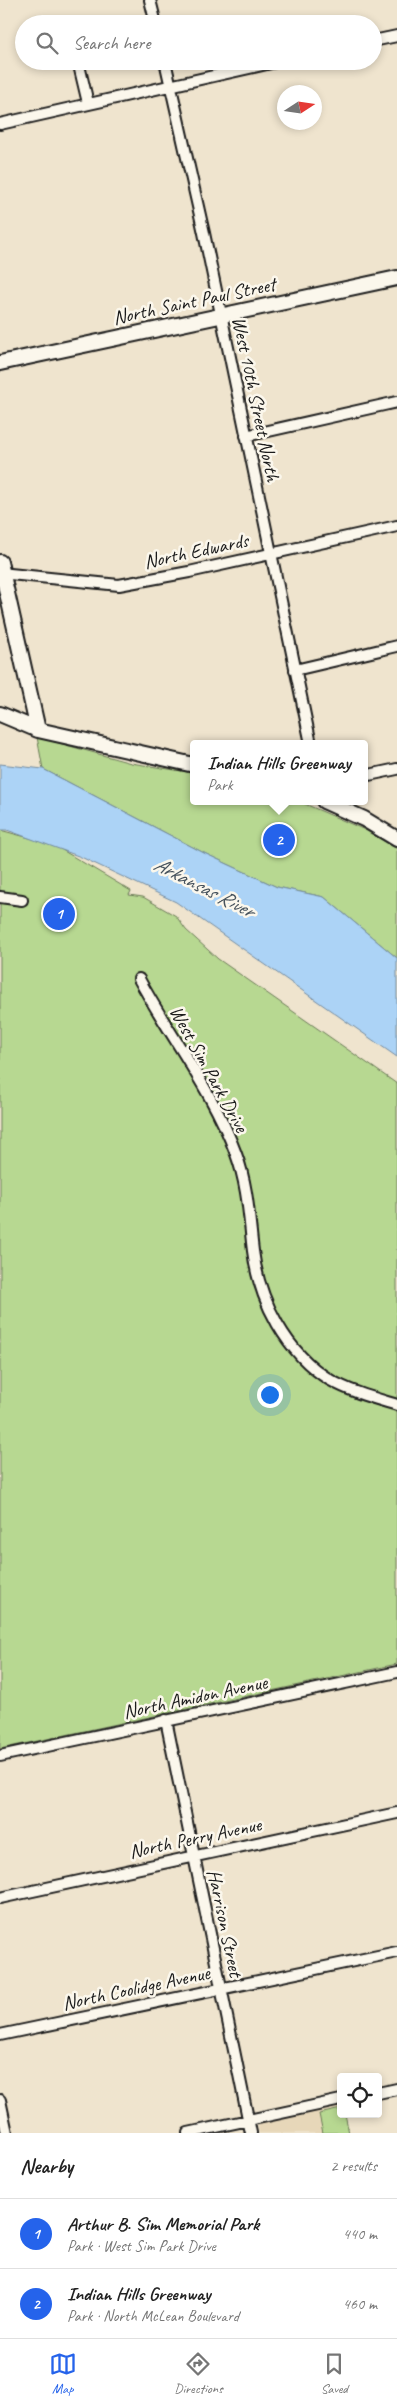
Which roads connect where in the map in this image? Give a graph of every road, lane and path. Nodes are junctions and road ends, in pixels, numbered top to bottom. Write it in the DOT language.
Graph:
graph roads {
  1 [pos="150,0"];
  2 [pos="154,15"];
  3 [pos="397,36"];
  4 [pos="382,39"];
  5 [pos="80,70"];
  6 [pos="167,70"];
  7 [pos="239,70"];
  8 [pos="170,85"];
  9 [pos="88,103"];
  10 [pos="0,124"];
  11 [pos="397,278"];
  12 [pos="222,317"];
  13 [pos="0,363"];
  14 [pos="397,402"];
  15 [pos="246,436"];
  16 [pos="397,526"];
  17 [pos="270,554"];
  18 [pos="1,569"];
  19 [pos="397,646"];
  20 [pos="295,670"];
  21 [pos="0,714"];
  22 [pos="38,730"];
  23 [pos="310,740"];
  24 [pos="190,764"];
  25 [pos="397,769"];
  26 [pos="368,775"];
  27 [pos="334,805"];
  28 [pos="397,839"];
  29 [pos="0,897"];
  30 [pos="22,900"];
  31 [pos="139,980"];
  32 [pos="397,1405"];
  33 [pos="397,1672"];
  34 [pos="166,1720"];
  35 [pos="0,1756"];
  36 [pos="397,1813"];
  37 [pos="194,1856"];
  38 [pos="0,1898"];
  39 [pos="397,1952"];
  40 [pos="221,1988"];
  41 [pos="0,2035"];
  42 [pos="397,2088"];
  43 [pos="382,2091"];
  44 [pos="0,2100"];
  45 [pos="337,2101"];
  46 [pos="248,2120"];
  47 [pos="7,2133"];
  48 [pos="188,2133"];
  49 [pos="251,2133"];
  1 -- 2 [label="street"];
  3 -- 4 [label="street"];
  5 -- 9 [label="street"];
  6 -- 8 [label="street, West 10th Street North"];
  7 -- 8 [label="street"];
  8 -- 9 [label="street"];
  8 -- 12 [label="street, West 10th Street North"];
  9 -- 10 [label="street"];
  11 -- 12 [label="street, North Saint Paul Street"];
  12 -- 13 [label="street, North Saint Paul Street"];
  12 -- 15 [label="street, West 10th Street North"];
  14 -- 15 [label="street"];
  15 -- 17 [label="street, West 10th Street North"];
  16 -- 17 [label="street, North Edwards"];
  17 -- 18 [label="street, North Edwards"];
  17 -- 20 [label="street, West 10th Street North"];
  18 -- 22 [label="street"];
  19 -- 20 [label="street"];
  20 -- 23 [label="street, West 10th Street North"];
  21 -- 22 [label="street"];
  22 -- 24 [label="street"];
  25 -- 26 [label="street"];
  27 -- 28 [label="street"];
  29 -- 30 [label="street"];
  31 -- 32 [label="street, West Sim Park Drive"];
  33 -- 34 [label="street, North Amidon Avenue"];
  34 -- 35 [label="street, North Amidon Avenue"];
  34 -- 37 [label="street, Harrison Street"];
  36 -- 37 [label="street, North Perry Avenue"];
  37 -- 38 [label="street, North Perry Avenue"];
  37 -- 40 [label="street, Harrison Street"];
  39 -- 40 [label="street, North Coolidge Avenue"];
  40 -- 41 [label="street, North Coolidge Avenue"];
  40 -- 46 [label="street, Harrison Street"];
  42 -- 43 [label="street"];
  44 -- 47 [label="street"];
  45 -- 46 [label="street"];
  46 -- 48 [label="street"];
  46 -- 49 [label="street, Harrison Street"];
}
